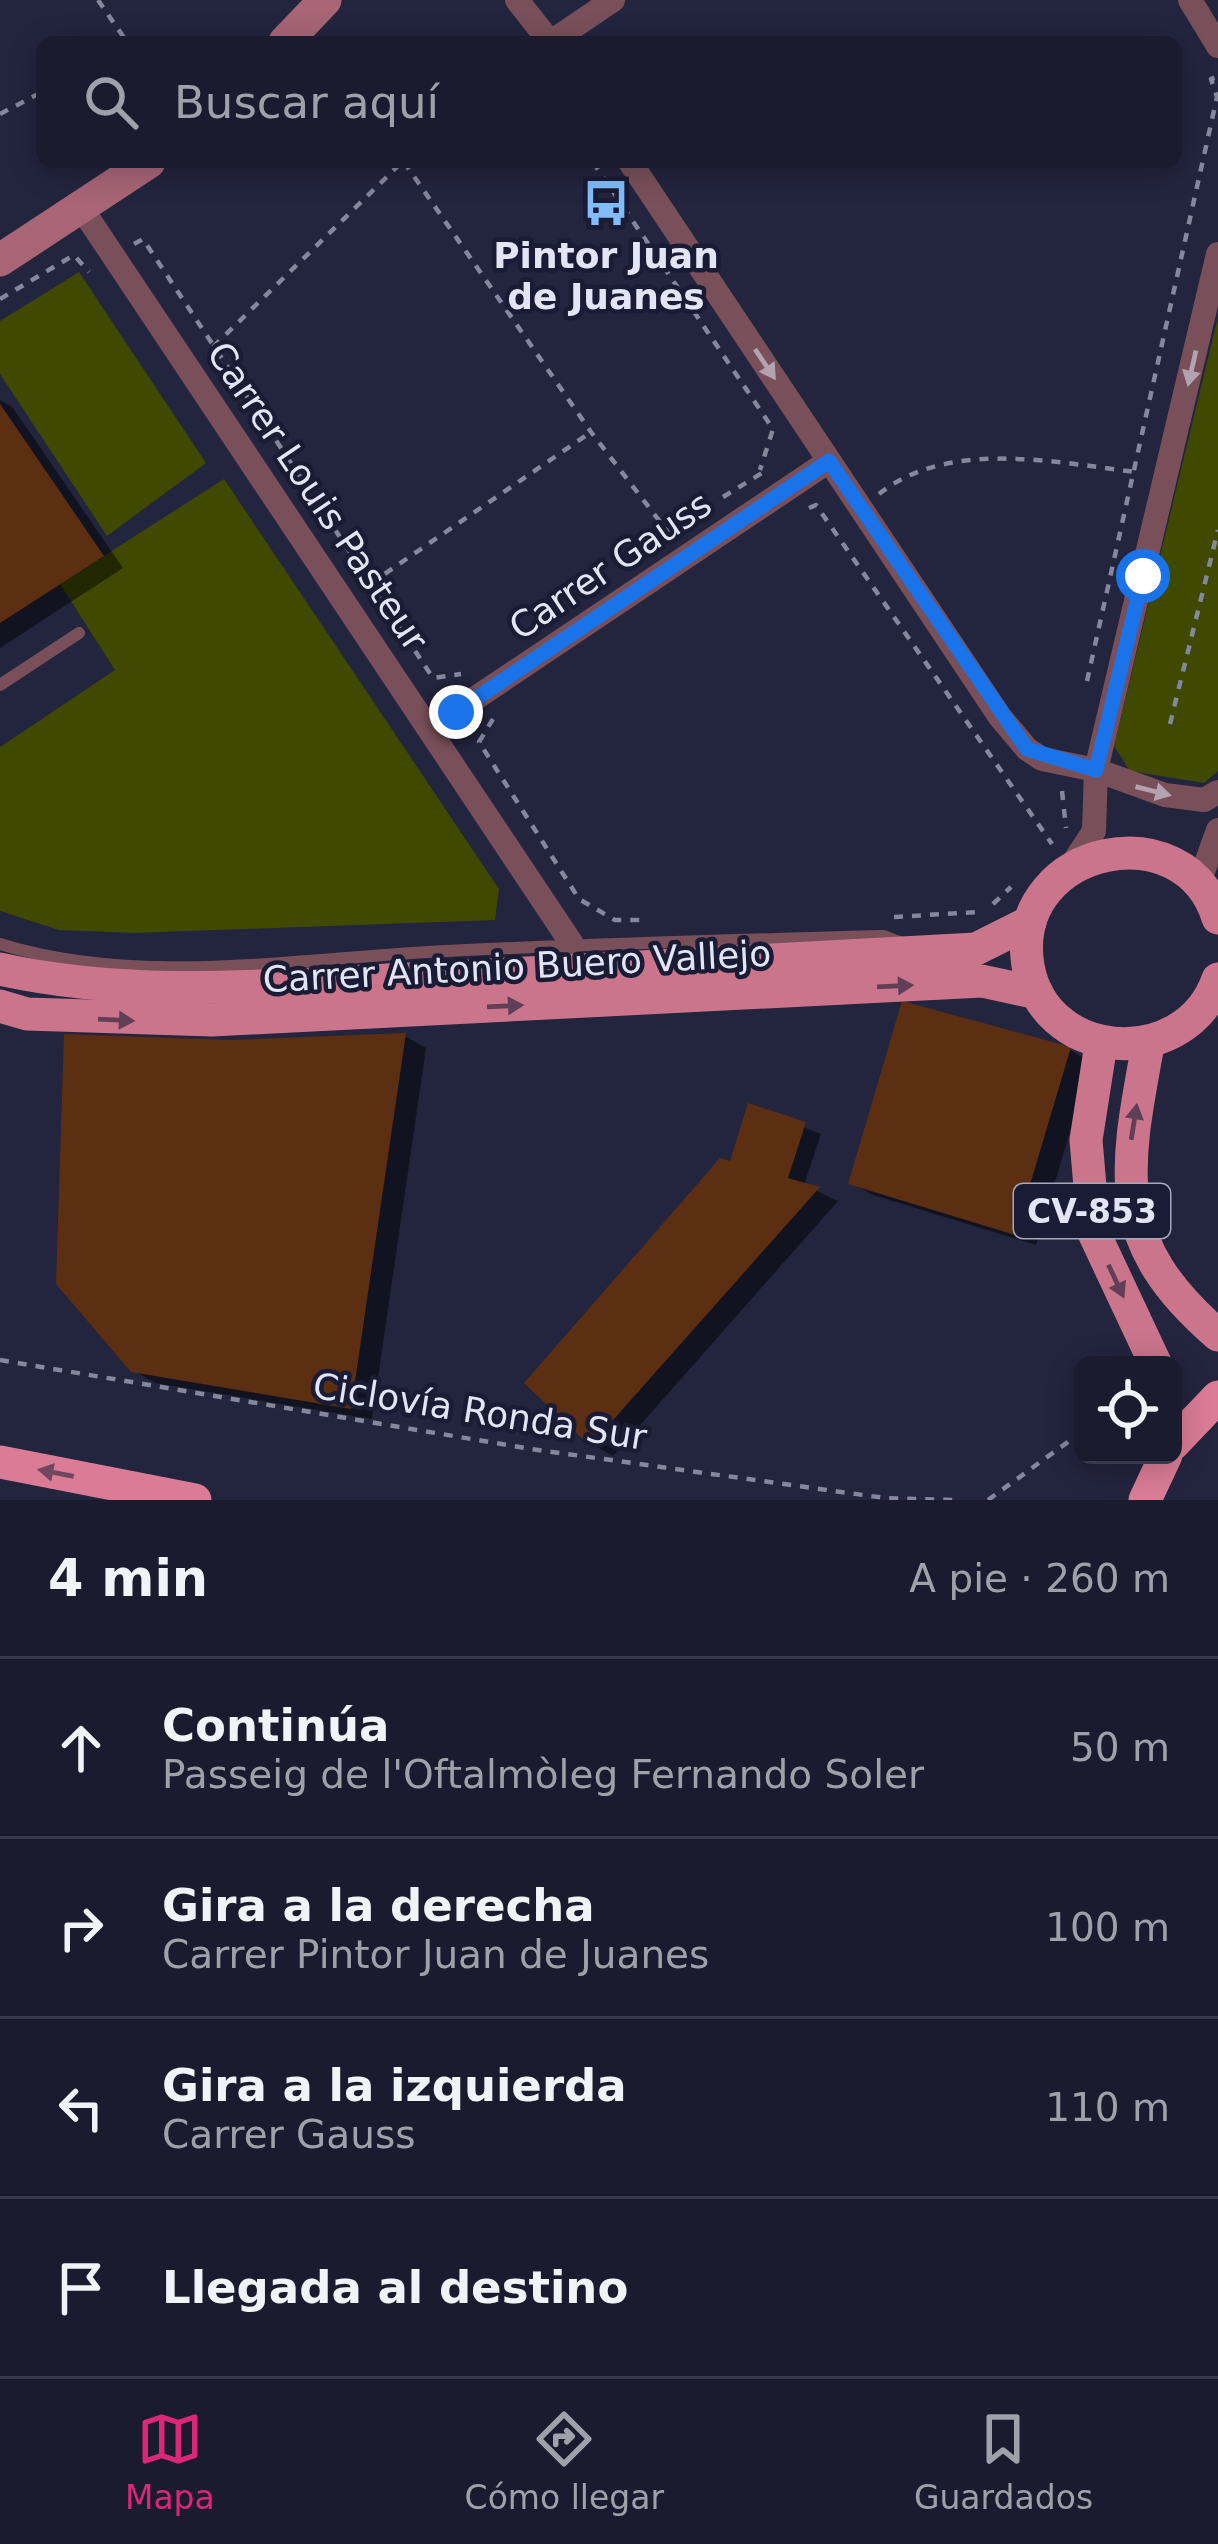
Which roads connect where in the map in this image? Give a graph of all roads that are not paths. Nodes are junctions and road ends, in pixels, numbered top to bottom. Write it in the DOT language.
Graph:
graph roads {
  1 [pos="325,0"];
  2 [pos="517,0"];
  3 [pos="613,0"];
  4 [pos="1190,0"];
  5 [pos="291,36"];
  6 [pos="545,36"];
  7 [pos="559,36"];
  8 [pos="1218,46"];
  9 [pos="140,168"];
  10 [pos="634,168"];
  11 [pos="82,208"];
  12 [pos="1218,254"];
  13 [pos="0,260"];
  14 [pos="829,461"];
  15 [pos="79,633"];
  16 [pos="0,685"];
  17 [pos="431,728"];
  18 [pos="1096,770"];
  19 [pos="1218,792"];
  20 [pos="1218,830"];
  21 [pos="1062,856"];
  22 [pos="1199,883"];
  23 [pos="1218,918"];
  24 [pos="1030,922"];
  25 [pos="0,944"];
  26 [pos="572,944"];
  27 [pos="926,952"];
  28 [pos="0,969"];
  29 [pos="1218,979"];
  30 [pos="1037,993"];
  31 [pos="0,1006"];
  32 [pos="1204,1025"];
  33 [pos="1101,1044"];
  34 [pos="1148,1045"];
  35 [pos="1218,1335"];
  36 [pos="1152,1356"];
  37 [pos="1218,1397"];
  38 [pos="1182,1435"];
  39 [pos="0,1462"];
  40 [pos="1162,1464"];
  41 [pos="195,1500"];
  42 [pos="1145,1500"];
  1 -- 5 [label="main road"];
  2 -- 6 [label="street"];
  3 -- 7 [label="street"];
  4 -- 8 [label="street"];
  9 -- 11 [label="main road"];
  10 -- 14 [label="street, one-way"];
  11 -- 13 [label="main road"];
  11 -- 17 [label="street, Carrer Louis Pasteur"];
  12 -- 18 [label="street, one-way"];
  14 -- 17 [label="street, Carrer Gauss"];
  14 -- 18 [label="street"];
  15 -- 16 [label="lane"];
  17 -- 26 [label="street, Carrer Louis Pasteur"];
  18 -- 19 [label="street, one-way"];
  18 -- 21 [label="street"];
  20 -- 22 [label="street"];
  21 -- 22 [label="main road"];
  21 -- 24 [label="main road"];
  22 -- 23 [label="main road"];
  24 -- 27 [label="main road, Carrer Antonio Buero Vallejo"];
  24 -- 30 [label="main road"];
  25 -- 26 [label="lane"];
  26 -- 27 [label="lane"];
  27 -- 28 [label="main road, Carrer Antonio Buero Vallejo"];
  29 -- 32 [label="main road"];
  31 -- 30 [label="main road, Carrer Antonio Buero Vallejo, one-way"];
  30 -- 33 [label="main road"];
  32 -- 34 [label="main road"];
  33 -- 34 [label="main road"];
  33 -- 36 [label="main road, CV-853, one-way"];
  35 -- 34 [label="main road, one-way"];
  37 -- 38 [label="highway"];
  41 -- 39 [label="highway, one-way"];
  40 -- 42 [label="highway"];
}
